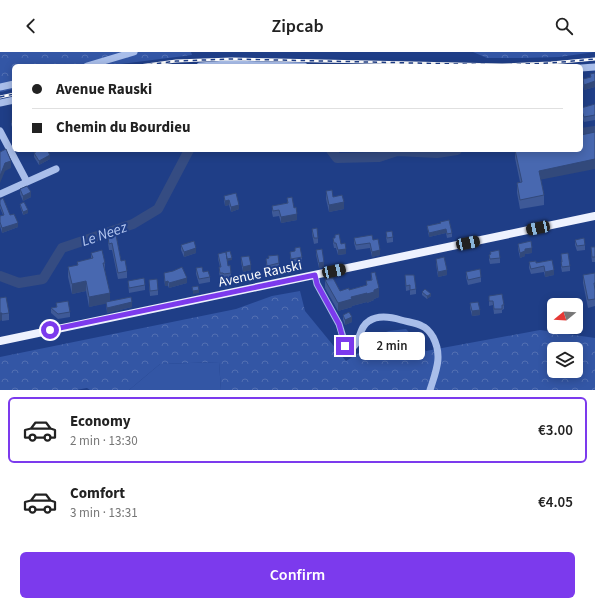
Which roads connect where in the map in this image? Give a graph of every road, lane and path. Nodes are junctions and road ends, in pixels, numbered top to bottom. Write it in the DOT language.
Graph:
graph roads {
  1 [pos="134,52"];
  2 [pos="94,64"];
  3 [pos="595,67"];
  4 [pos="583,68"];
  5 [pos="12,84"];
  6 [pos="0,87"];
  7 [pos="12,100"];
  8 [pos="0,103"];
  9 [pos="0,131"];
  10 [pos="56,169"];
  11 [pos="27,182"];
  12 [pos="0,194"];
  13 [pos="595,216"];
  14 [pos="315,275"];
  15 [pos="1,340"];
  16 [pos="430,390"];
  1 -- 2 [label="street"];
  3 -- 4 [label="street"];
  5 -- 6 [label="street"];
  7 -- 8 [label="street"];
  9 -- 11 [label="street"];
  10 -- 11 [label="street"];
  11 -- 12 [label="street"];
  13 -- 14 [label="main road, Avenue Rauski"];
  14 -- 15 [label="main road, Avenue Rauski"];
  14 -- 16 [label="street"];
}
